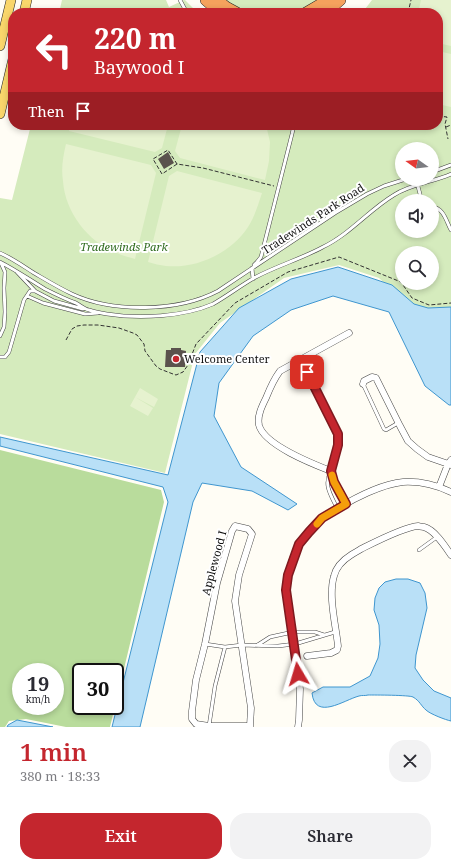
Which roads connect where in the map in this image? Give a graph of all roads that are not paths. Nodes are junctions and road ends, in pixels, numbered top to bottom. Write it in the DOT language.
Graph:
graph roads {
  1 [pos="206,0"];
  2 [pos="217,0"];
  3 [pos="328,0"];
  4 [pos="340,0"];
  5 [pos="215,8"];
  6 [pos="228,8"];
  7 [pos="314,8"];
  8 [pos="331,8"];
  9 [pos="8,13"];
  10 [pos="0,46"];
  11 [pos="8,80"];
  12 [pos="0,114"];
  13 [pos="293,130"];
  14 [pos="451,165"];
  15 [pos="439,169"];
  16 [pos="451,174"];
  17 [pos="439,178"];
  18 [pos="395,182"];
  19 [pos="415,186"];
  20 [pos="439,210"];
  21 [pos="451,230"];
  22 [pos="0,253"];
  23 [pos="0,262"];
  24 [pos="252,268"];
  25 [pos="14,270"];
  26 [pos="245,274"];
  27 [pos="253,278"];
  28 [pos="35,291"];
  29 [pos="73,294"];
  30 [pos="27,296"];
  31 [pos="70,301"];
  32 [pos="90,311"];
  33 [pos="104,313"];
  34 [pos="349,333"];
  35 [pos="0,336"];
  36 [pos="0,357"];
  37 [pos="301,360"];
  38 [pos="363,384"];
  39 [pos="398,423"];
  40 [pos="450,463"];
  41 [pos="331,471"];
  42 [pos="439,487"];
  43 [pos="451,491"];
  44 [pos="346,504"];
  45 [pos="337,509"];
  46 [pos="437,537"];
  47 [pos="420,550"];
  48 [pos="451,555"];
  49 [pos="336,631"];
  50 [pos="293,632"];
  51 [pos="324,635"];
  52 [pos="205,644"];
  53 [pos="295,644"];
  54 [pos="242,645"];
  55 [pos="256,646"];
  56 [pos="225,647"];
  57 [pos="307,656"];
  58 [pos="250,726"];
  59 [pos="209,727"];
  60 [pos="298,727"];
  1 -- 5 [label="highway"];
  2 -- 6 [label="highway"];
  3 -- 7 [label="highway"];
  4 -- 8 [label="highway"];
  9 -- 10 [label="main road"];
  11 -- 12 [label="main road"];
  13 -- 26 [label="lane, Tradewinds Park Road"];
  14 -- 15 [label="lane"];
  16 -- 17 [label="lane, Tradewinds Park Road"];
  18 -- 24 [label="lane, Tradewinds Park Road"];
  19 -- 27 [label="lane, Tradewinds Park Road"];
  20 -- 21 [label="lane"];
  22 -- 29 [label="lane, Tradewinds Park Road"];
  23 -- 25 [label="lane, Tradewinds Park Road"];
  23 -- 35 [label="lane"];
  24 -- 26 [label="lane, Tradewinds Park Road"];
  24 -- 27 [label="lane"];
  25 -- 28 [label="lane, Tradewinds Park Road"];
  25 -- 31 [label="lane, Tradewinds Park Road"];
  26 -- 29 [label="lane, Tradewinds Park Road"];
  27 -- 33 [label="lane, Tradewinds Park Road"];
  28 -- 30 [label="lane"];
  28 -- 32 [label="lane, Tradewinds Park Road"];
  29 -- 31 [label="lane"];
  30 -- 33 [label="lane"];
  30 -- 36 [label="lane"];
  31 -- 32 [label="lane, Tradewinds Park Road"];
  32 -- 33 [label="lane, Tradewinds Park Road"];
  34 -- 37 [label="street"];
  37 -- 41 [label="street"];
  37 -- 41 [label="street"];
  38 -- 39 [label="lane"];
  38 -- 39 [label="street"];
  39 -- 40 [label="street"];
  40 -- 42 [label="street"];
  41 -- 44 [label="lane"];
  41 -- 45 [label="lane"];
  42 -- 43 [label="street"];
  42 -- 44 [label="street"];
  44 -- 45 [label="street"];
  45 -- 50 [label="street"];
  46 -- 47 [label="lane"];
  46 -- 48 [label="street"];
  46 -- 49 [label="street"];
  49 -- 51 [label="lane"];
  49 -- 57 [label="street"];
  50 -- 51 [label="lane"];
  50 -- 53 [label="street"];
  50 -- 55 [label="lane"];
  51 -- 53 [label="lane"];
  52 -- 54 [label="street, Applewood I"];
  52 -- 56 [label="lane"];
  52 -- 59 [label="street, Applewood I"];
  53 -- 55 [label="lane"];
  53 -- 60 [label="street"];
  54 -- 55 [label="lane"];
  54 -- 56 [label="lane"];
  54 -- 58 [label="street, Applewood I"];
  56 -- 59 [label="lane"];
  58 -- 59 [label="street, Applewood I"];
}
